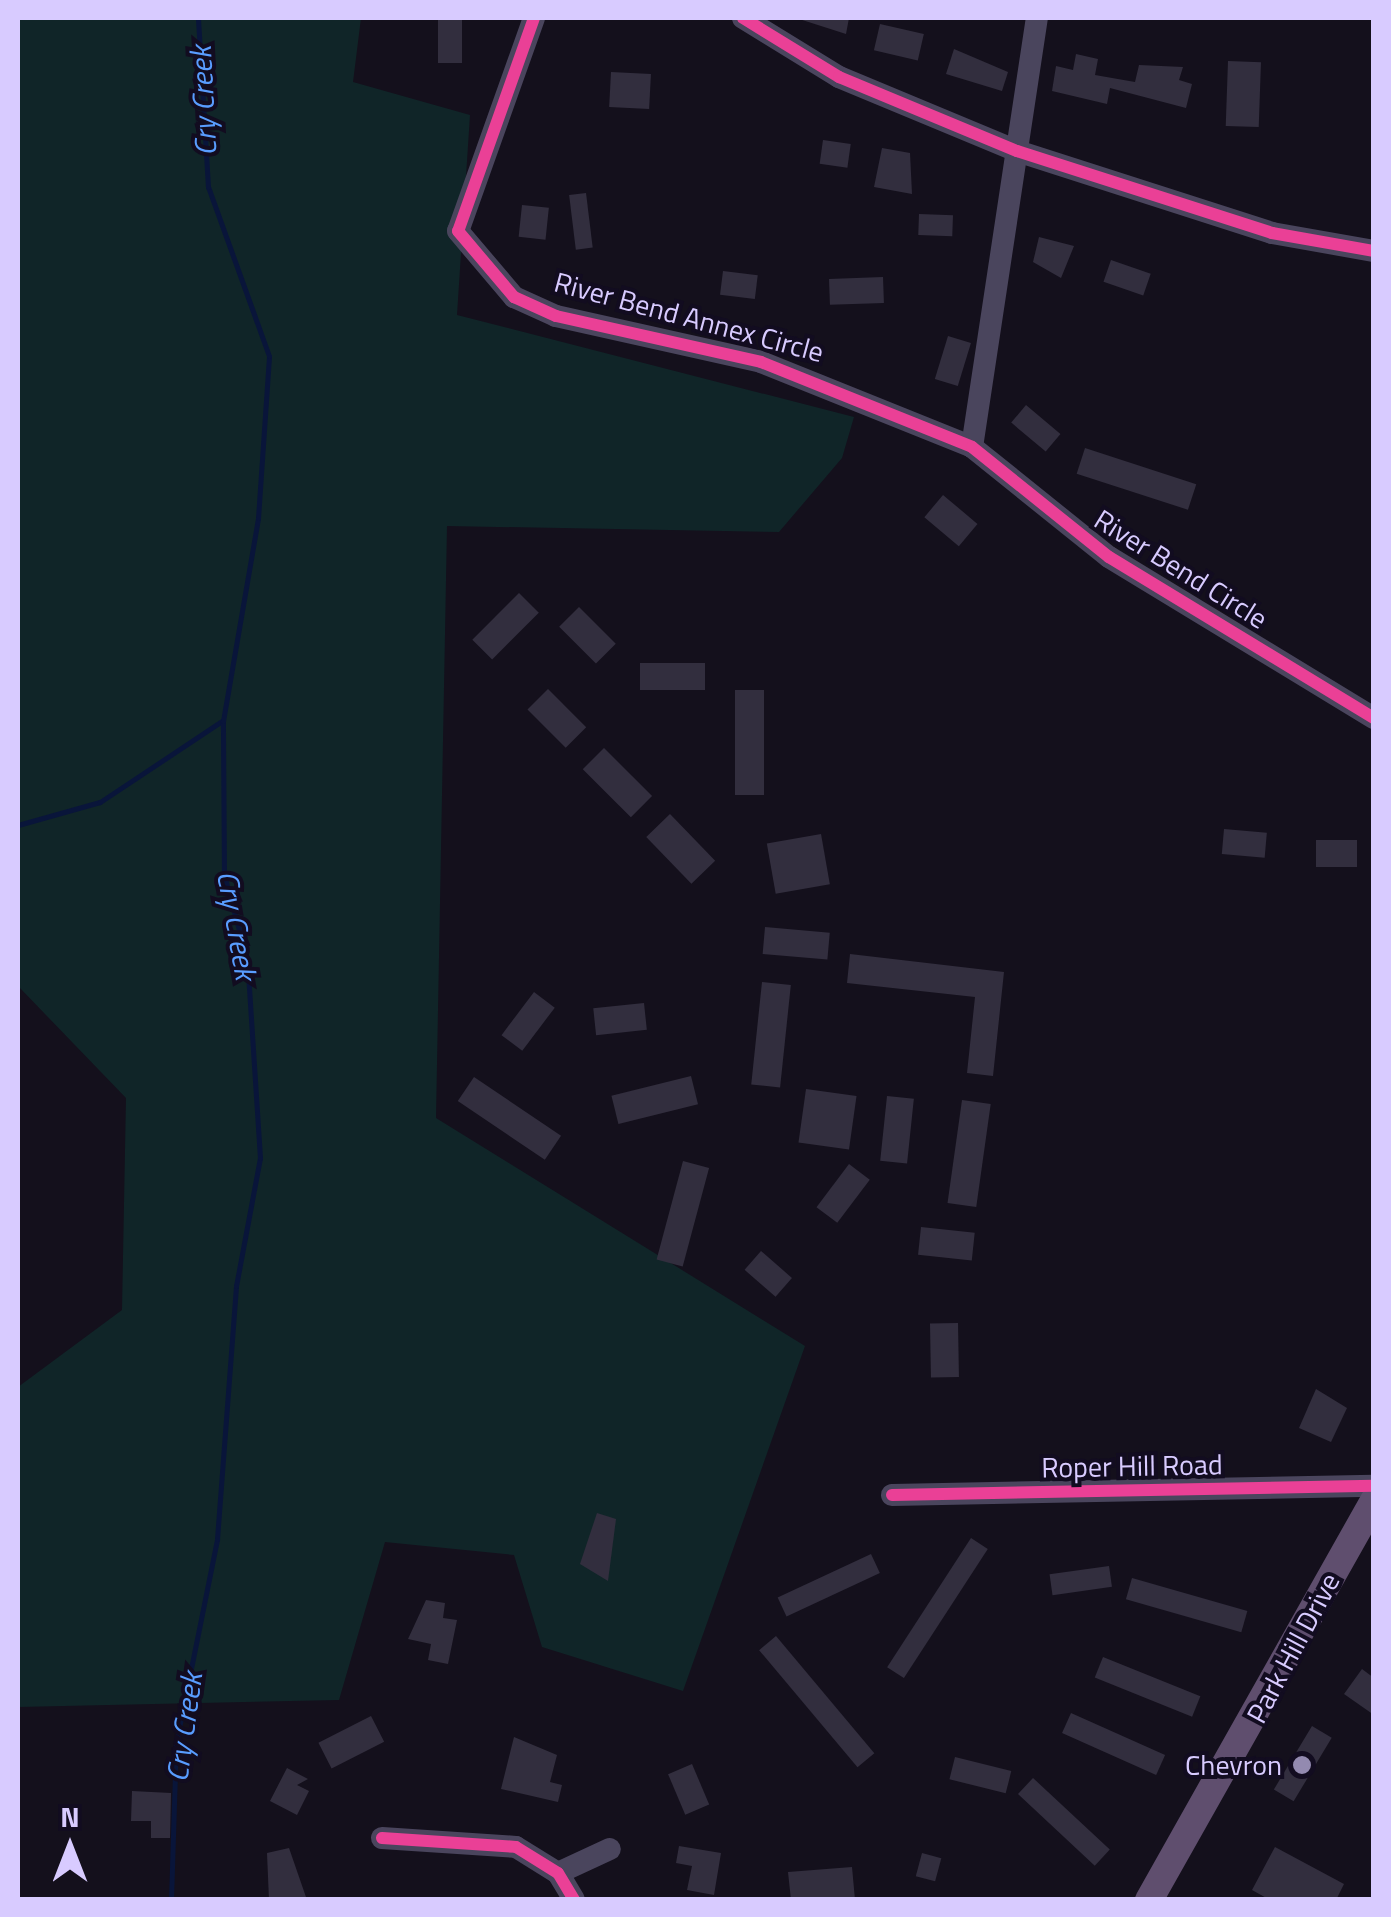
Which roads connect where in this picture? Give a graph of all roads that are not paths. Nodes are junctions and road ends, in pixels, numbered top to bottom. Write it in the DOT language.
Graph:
graph roads {
  1 [pos="534,18"];
  2 [pos="743,18"];
  3 [pos="1037,18"];
  4 [pos="1017,151"];
  5 [pos="1374,251"];
  6 [pos="972,447"];
  7 [pos="1374,718"];
  8 [pos="1374,1486"];
  9 [pos="892,1495"];
  10 [pos="1374,1500"];
  11 [pos="382,1838"];
  12 [pos="610,1849"];
  13 [pos="558,1872"];
  14 [pos="574,1900"];
  15 [pos="1150,1900"];
  1 -- 6 [label="street, River Bend Annex Circle"];
  2 -- 4 [label="street"];
  3 -- 4 [label="street"];
  4 -- 5 [label="street"];
  4 -- 6 [label="street"];
  6 -- 7 [label="street, River Bend Circle"];
  8 -- 9 [label="street, Roper Hill Road"];
  10 -- 15 [label="main road, Park Hill Drive"];
  11 -- 13 [label="street"];
  12 -- 13 [label="street"];
  13 -- 14 [label="street"];
}
